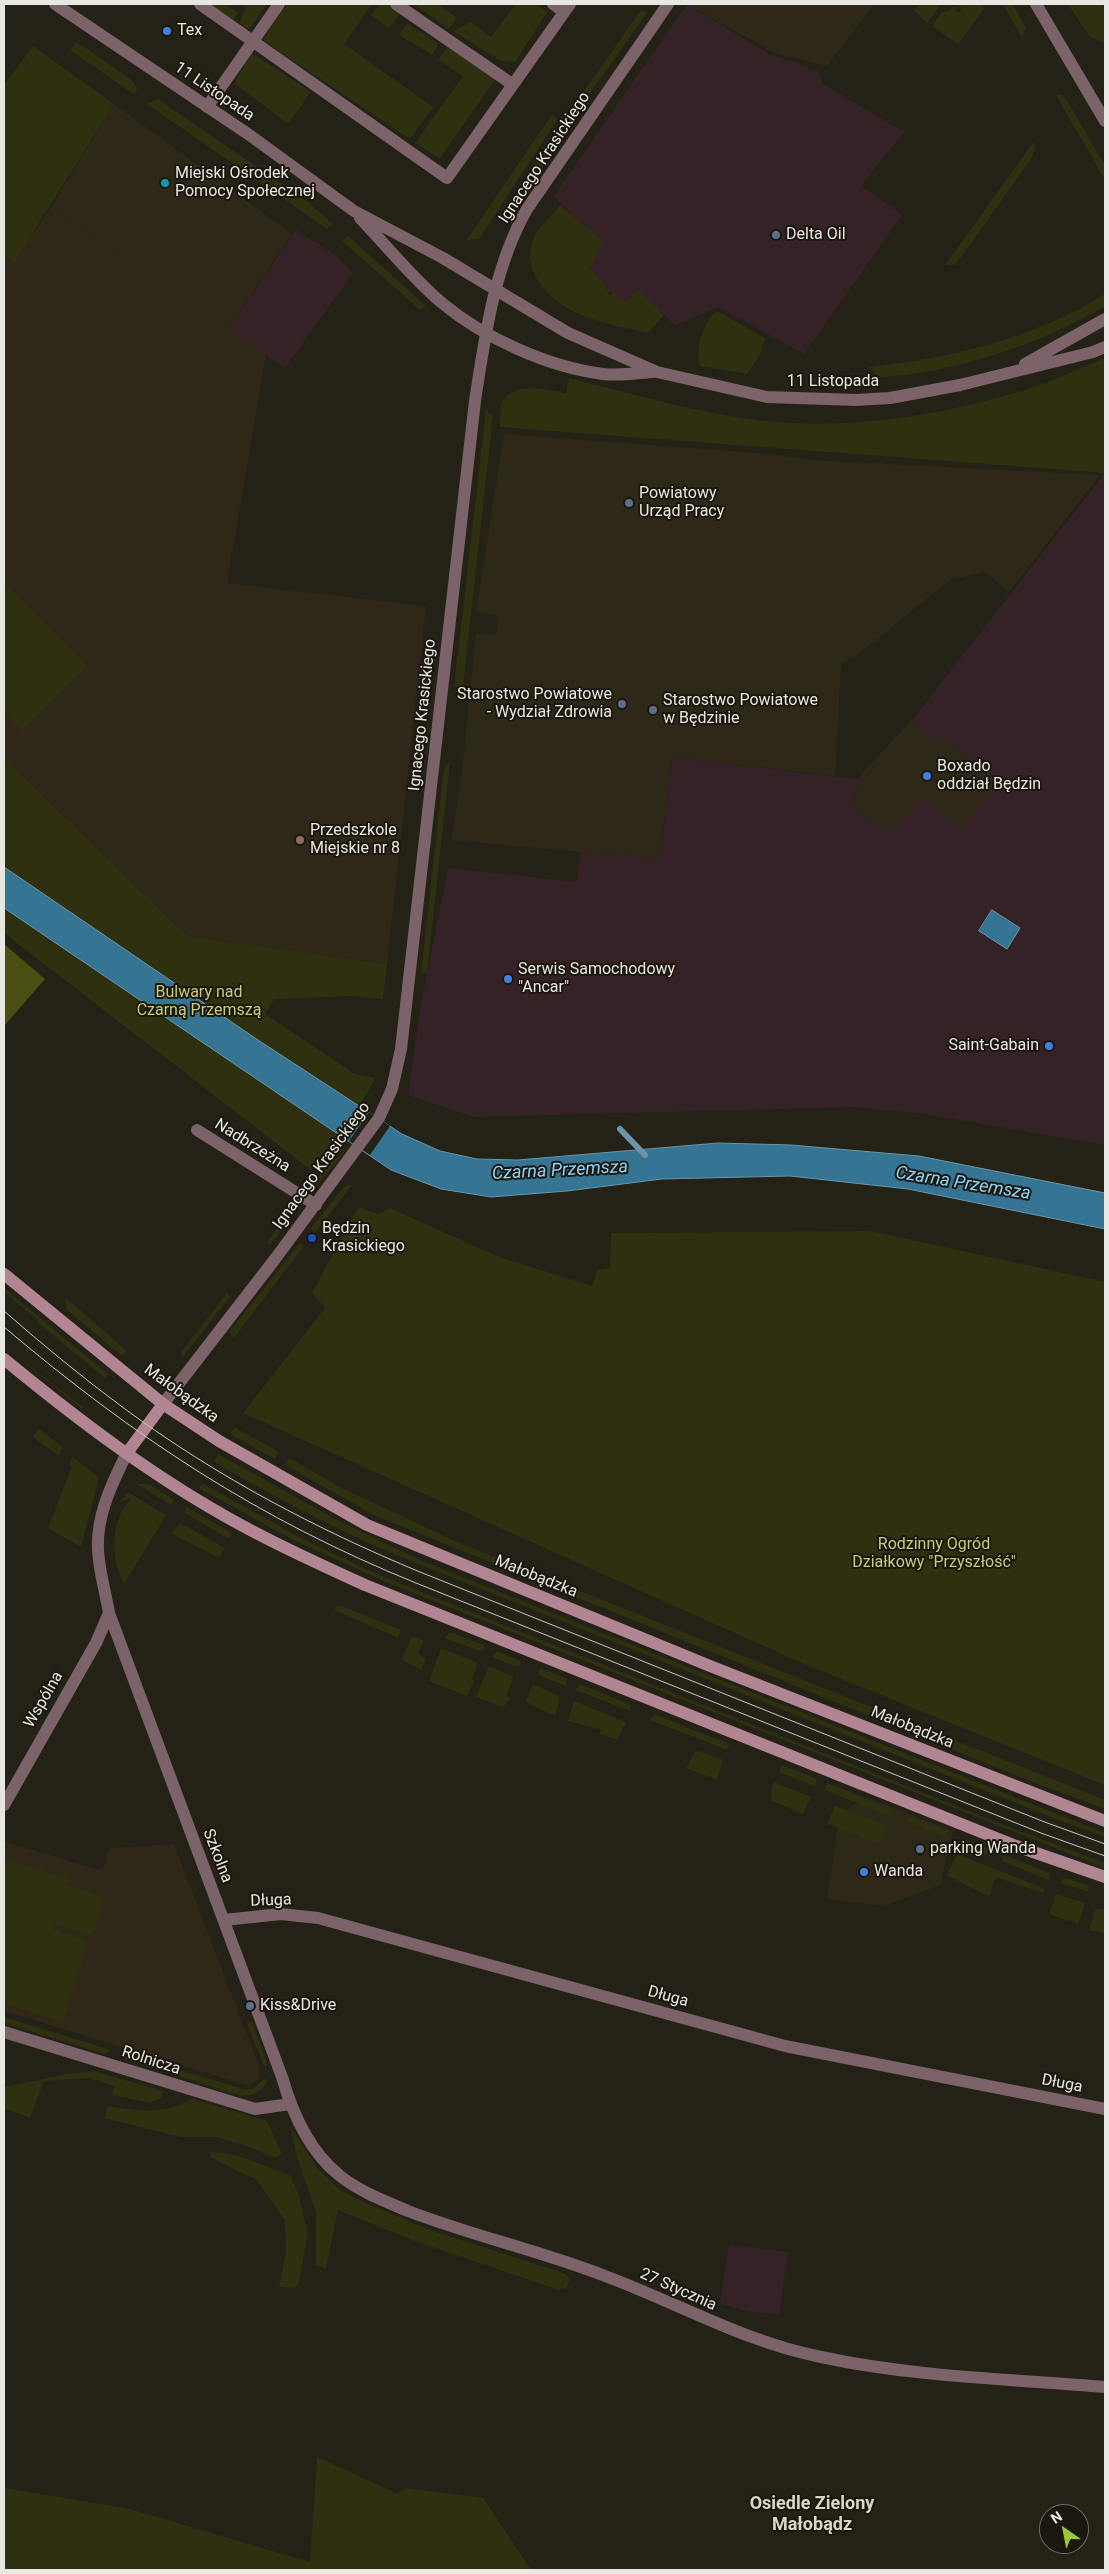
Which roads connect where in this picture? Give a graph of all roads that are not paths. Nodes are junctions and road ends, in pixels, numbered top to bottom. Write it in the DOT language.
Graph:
graph roads {
  1 [pos="55,4"];
  2 [pos="200,4"];
  3 [pos="279,4"];
  4 [pos="396,4"];
  5 [pos="553,4"];
  6 [pos="1036,4"];
  7 [pos="661,6"];
  8 [pos="567,8"];
  9 [pos="253,40"];
  10 [pos="512,84"];
  11 [pos="208,107"];
  12 [pos="1105,121"];
  13 [pos="354,211"];
  14 [pos="495,291"];
  15 [pos="1105,319"];
  16 [pos="486,333"];
  17 [pos="1105,346"];
  18 [pos="657,372"];
  19 [pos="1010,373"];
  20 [pos="197,1130"];
  21 [pos="316,1205"];
  22 [pos="4,1274"];
  23 [pos="4,1360"];
  24 [pos="163,1404"];
  25 [pos="127,1453"];
  26 [pos="110,1613"];
  27 [pos="96,1643"];
  28 [pos="121,1648"];
  29 [pos="4,1804"];
  30 [pos="1105,1821"];
  31 [pos="1105,1878"];
  32 [pos="224,1920"];
  33 [pos="4,2032"];
  34 [pos="290,2104"];
  35 [pos="1105,2109"];
  36 [pos="1105,2387"];
  1 -- 11 [label="street, 11 Listopada"];
  2 -- 9 [label="street"];
  3 -- 9 [label="street"];
  4 -- 10 [label="street"];
  5 -- 8 [label="street"];
  6 -- 12 [label="street"];
  7 -- 14 [label="street, Ignacego Krasickiego"];
  8 -- 10 [label="street"];
  9 -- 10 [label="street"];
  9 -- 11 [label="street"];
  11 -- 13 [label="street, 11 Listopada"];
  13 -- 14 [label="street, 11 Listopada"];
  13 -- 16 [label="street, 11 Listopada"];
  14 -- 16 [label="street, Ignacego Krasickiego"];
  14 -- 18 [label="street, 11 Listopada"];
  15 -- 19 [label="street, 11 Listopada"];
  16 -- 18 [label="street, 11 Listopada"];
  16 -- 21 [label="street, Ignacego Krasickiego"];
  17 -- 19 [label="street, 11 Listopada"];
  18 -- 19 [label="street, 11 Listopada"];
  20 -- 21 [label="street, Nadbrzeżna"];
  21 -- 24 [label="street, Ignacego Krasickiego"];
  22 -- 24 [label="street, Małobądzka"];
  23 -- 25 [label="street"];
  24 -- 25 [label="street"];
  24 -- 30 [label="street, Małobądzka"];
  25 -- 26 [label="street, Szkolna"];
  25 -- 31 [label="street"];
  26 -- 27 [label="street, Wspólna"];
  26 -- 28 [label="street, Szkolna"];
  27 -- 28 [label="street"];
  27 -- 29 [label="street, Wspólna"];
  28 -- 32 [label="street, Szkolna"];
  32 -- 34 [label="street, Szkolna"];
  32 -- 35 [label="street, Długa"];
  33 -- 34 [label="street, Rolnicza"];
  34 -- 36 [label="street, 27 Stycznia"];
}
